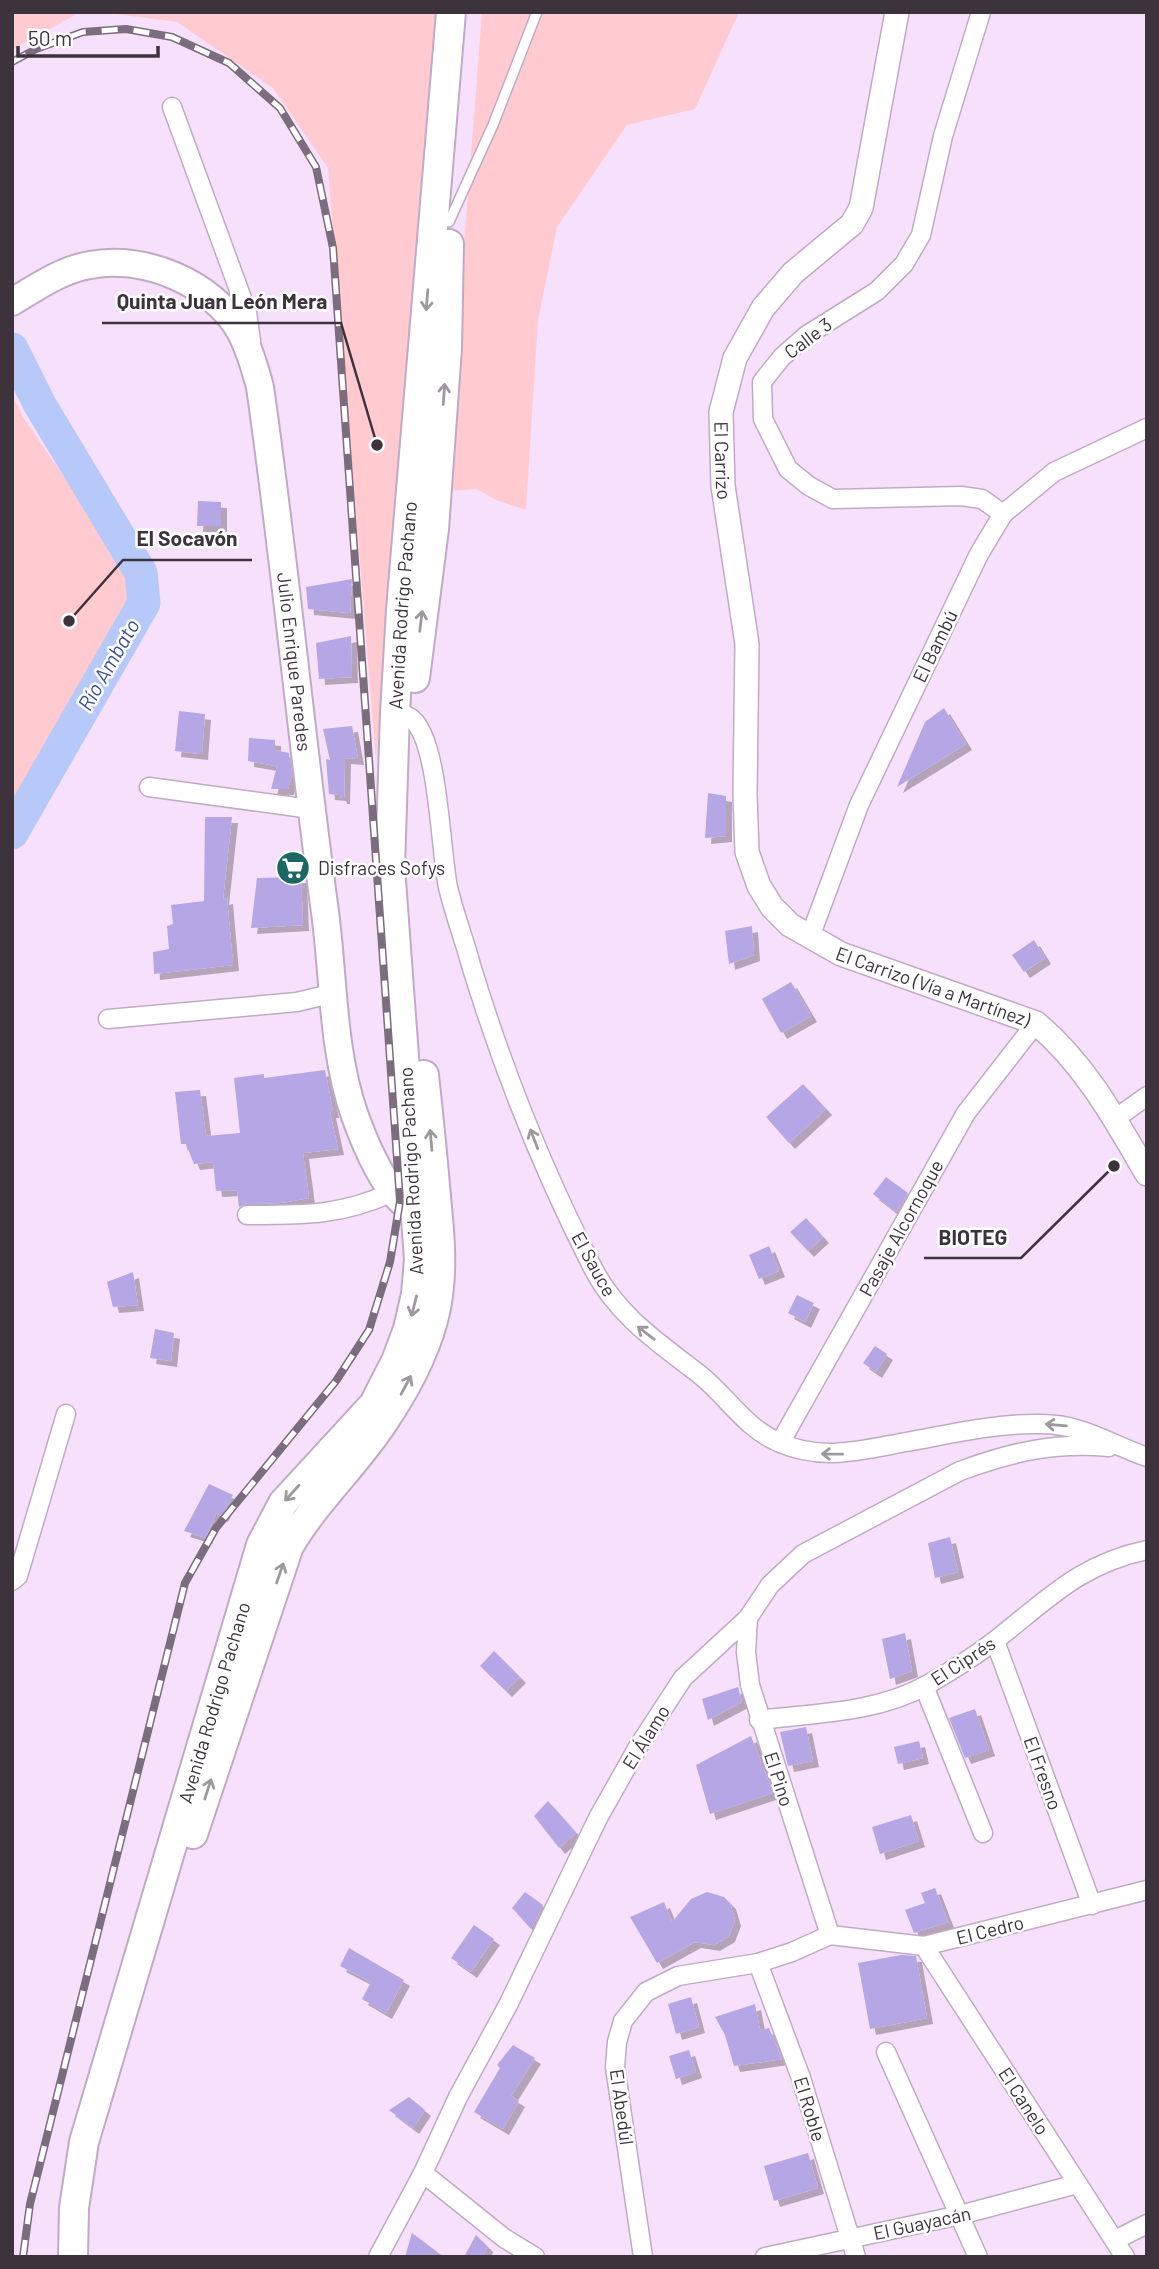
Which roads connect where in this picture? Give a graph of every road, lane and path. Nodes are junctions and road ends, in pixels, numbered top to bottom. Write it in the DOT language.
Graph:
graph roads {
  1 [pos="452,12"];
  2 [pos="468,12"];
  3 [pos="537,12"];
  4 [pos="897,12"];
  5 [pos="981,12"];
  6 [pos="172,107"];
  7 [pos="449,222"];
  8 [pos="12,302"];
  9 [pos="256,368"];
  10 [pos="1147,428"];
  11 [pos="1003,514"];
  12 [pos="403,715"];
  13 [pos="149,787"];
  14 [pos="745,794"];
  15 [pos="311,809"];
  16 [pos="810,937"];
  17 [pos="334,993"];
  18 [pos="108,1019"];
  19 [pos="1036,1023"];
  20 [pos="1147,1096"];
  21 [pos="1115,1119"];
  22 [pos="1147,1174"];
  23 [pos="394,1192"];
  24 [pos="426,1211"];
  25 [pos="247,1215"];
  26 [pos="66,1415"];
  27 [pos="780,1443"];
  28 [pos="1120,1448"];
  29 [pos="1147,1457"];
  30 [pos="1147,1550"];
  31 [pos="12,1581"];
  32 [pos="748,1618"];
  33 [pos="995,1641"];
  34 [pos="924,1686"];
  35 [pos="759,1720"];
  36 [pos="983,1833"];
  37 [pos="1147,1891"];
  38 [pos="1092,1905"];
  39 [pos="830,1935"];
  40 [pos="924,1946"];
  41 [pos="758,1963"];
  42 [pos="886,2052"];
  43 [pos="422,2173"];
  44 [pos="1077,2184"];
  45 [pos="960,2215"];
  46 [pos="1147,2224"];
  47 [pos="850,2238"];
  48 [pos="1115,2240"];
  49 [pos="73,2257"];
  50 [pos="90,2257"];
  51 [pos="378,2257"];
  52 [pos="535,2257"];
  53 [pos="643,2257"];
  54 [pos="765,2257"];
  55 [pos="856,2257"];
  56 [pos="978,2257"];
  57 [pos="1125,2257"];
  1 -- 12 [label="main road, Avenida Rodrigo Pachano, one-way"];
  2 -- 7 [label="main road, Avenida Rodrigo Pachano"];
  3 -- 7 [label="lane"];
  4 -- 14 [label="street, El Carrizo"];
  5 -- 11 [label="street, Calle 3"];
  6 -- 9 [label="street"];
  12 -- 7 [label="main road, Avenida Rodrigo Pachano, one-way"];
  8 -- 9 [label="main road, Julio Enrique Paredes"];
  9 -- 15 [label="main road, Julio Enrique Paredes"];
  10 -- 11 [label="street, El Bambú"];
  11 -- 16 [label="street, El Bambú"];
  12 -- 24 [label="main road, Avenida Rodrigo Pachano"];
  27 -- 12 [label="street, El Sauce, one-way"];
  13 -- 15 [label="street"];
  14 -- 16 [label="street, El Carrizo (Vía a Martínez)"];
  15 -- 17 [label="main road, Julio Enrique Paredes"];
  16 -- 19 [label="street, El Carrizo (Vía a Martínez)"];
  17 -- 18 [label="street"];
  17 -- 23 [label="main road, Julio Enrique Paredes"];
  19 -- 21 [label="street, El Carrizo (Vía a Martínez)"];
  19 -- 27 [label="street, Pasaje Alcornoque"];
  20 -- 21 [label="street"];
  21 -- 22 [label="street, El Carrizo (Vía a Martínez)"];
  23 -- 24 [label="main road, Julio Enrique Paredes"];
  23 -- 25 [label="street"];
  24 -- 49 [label="main road, Avenida Rodrigo Pachano, one-way"];
  50 -- 24 [label="main road, Avenida Rodrigo Pachano, one-way"];
  26 -- 31 [label="street"];
  28 -- 27 [label="street, El Sauce, one-way"];
  28 -- 29 [label="street, El Sauce"];
  28 -- 32 [label="street, El Álamo"];
  30 -- 33 [label="street, El Ciprés"];
  32 -- 35 [label="street, El Pino"];
  32 -- 43 [label="street, El Álamo"];
  33 -- 34 [label="street, El Ciprés"];
  33 -- 38 [label="street, El Fresno"];
  34 -- 35 [label="street, El Ciprés"];
  34 -- 36 [label="street"];
  35 -- 39 [label="street, El Pino"];
  37 -- 38 [label="street, El Cedro"];
  38 -- 40 [label="street, El Cedro"];
  39 -- 40 [label="street, El Cedro"];
  39 -- 41 [label="street, El Abedúl"];
  40 -- 44 [label="street, El Canelo"];
  41 -- 47 [label="street, El Roble"];
  41 -- 53 [label="street, El Abedúl"];
  42 -- 45 [label="street"];
  43 -- 51 [label="street, El Álamo"];
  43 -- 52 [label="street"];
  44 -- 45 [label="street, El Guayacán"];
  44 -- 48 [label="street, El Canelo"];
  45 -- 47 [label="street, El Guayacán"];
  45 -- 56 [label="street"];
  46 -- 48 [label="street"];
  47 -- 54 [label="street, El Guayacán"];
  47 -- 55 [label="street, El Roble"];
  48 -- 57 [label="street, El Canelo"];
}
